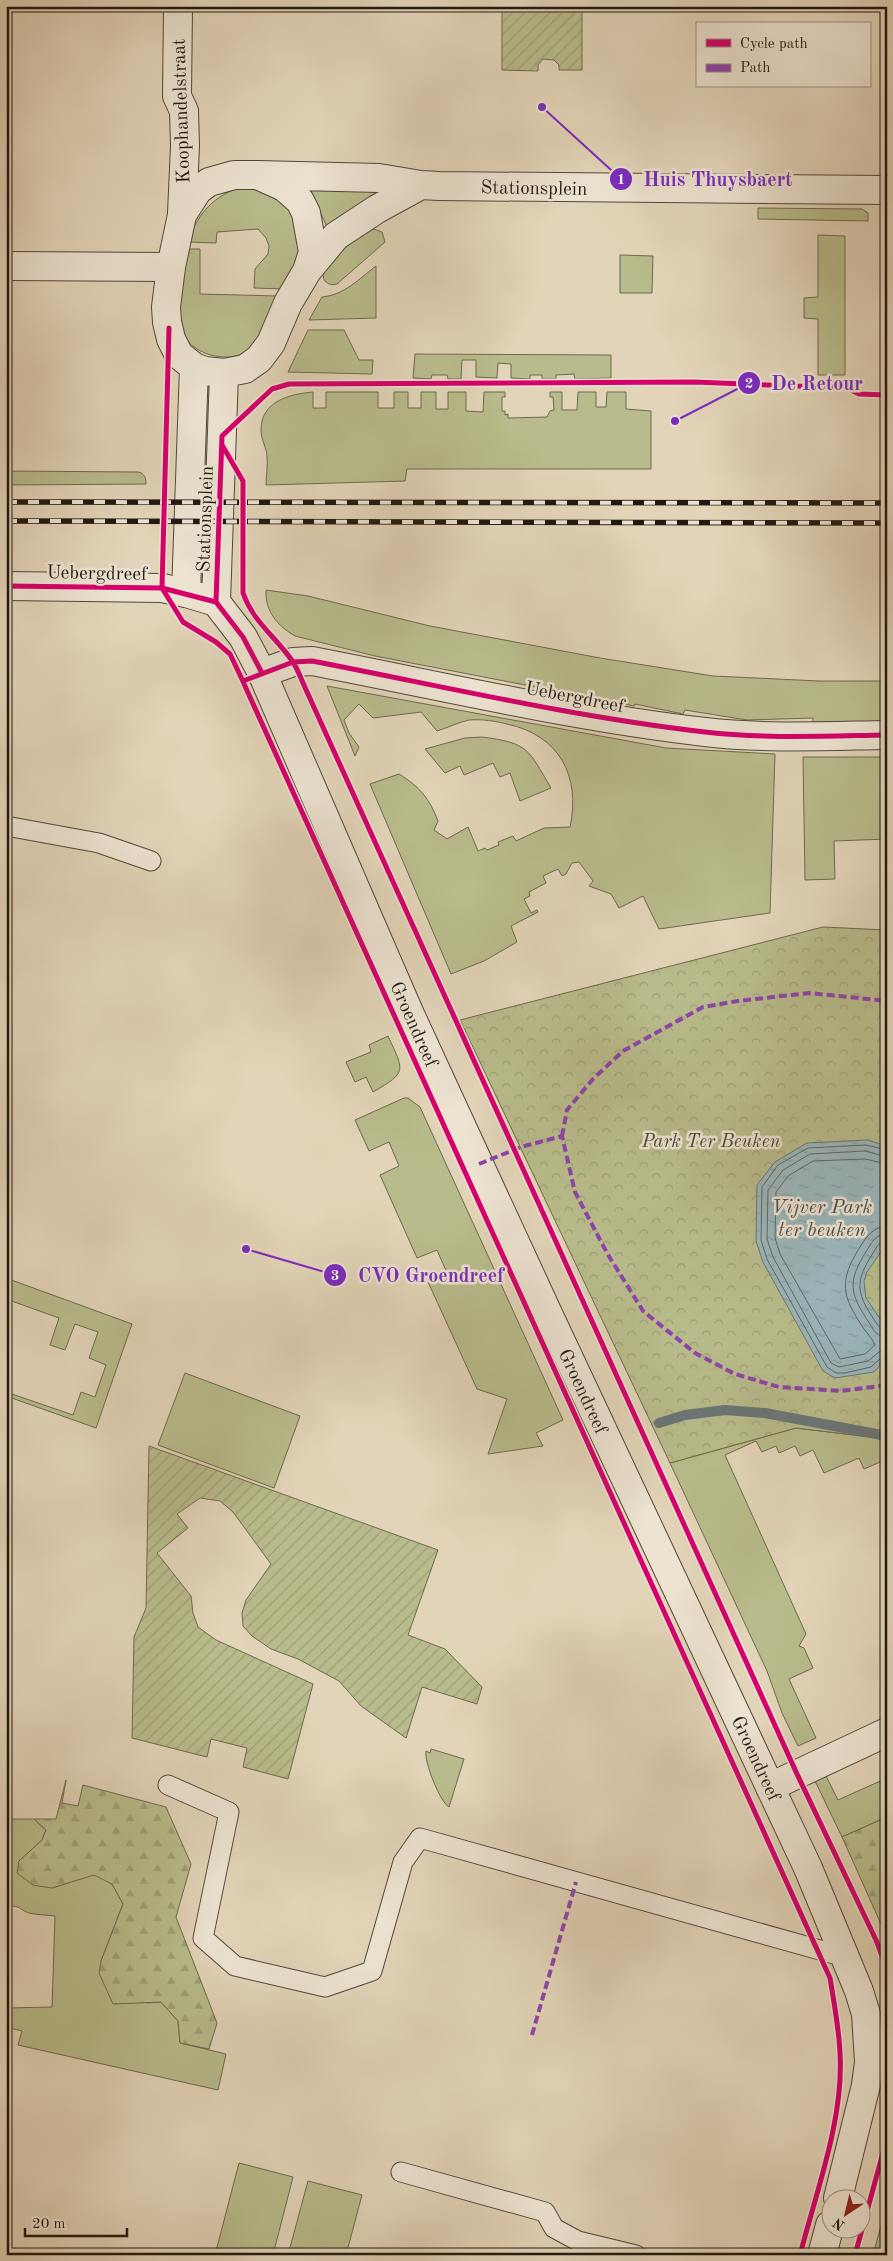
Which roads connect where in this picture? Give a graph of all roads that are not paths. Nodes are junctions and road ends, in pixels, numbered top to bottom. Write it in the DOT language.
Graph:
graph roads {
  1 [pos="178,6"];
  2 [pos="258,175"];
  3 [pos="420,185"];
  4 [pos="887,190"];
  5 [pos="182,215"];
  6 [pos="6,266"];
  7 [pos="171,268"];
  8 [pos="307,271"];
  9 [pos="194,368"];
  10 [pos="224,374"];
  11 [pos="6,586"];
  12 [pos="186,594"];
  13 [pos="216,602"];
  14 [pos="262,673"];
  15 [pos="887,735"];
  16 [pos="6,826"];
  17 [pos="151,861"];
  18 [pos="887,1732"];
  19 [pos="168,1785"];
  20 [pos="770,1787"];
  21 [pos="845,1957"];
  22 [pos="401,2172"];
  23 [pos="840,2188"];
  24 [pos="827,2238"];
  25 [pos="576,2248"];
  26 [pos="636,2255"];
  27 [pos="822,2255"];
  1 -- 5 [label="street, Koophandelstraat"];
  2 -- 3 [label="street, Stationsplein"];
  2 -- 5 [label="street, Stationsplein"];
  2 -- 8 [label="street, Stationsplein"];
  3 -- 4 [label="street, Stationsplein"];
  3 -- 8 [label="street, Stationsplein"];
  5 -- 7 [label="street, Stationsplein"];
  6 -- 7 [label="street"];
  7 -- 9 [label="street, Stationsplein"];
  8 -- 10 [label="street, Stationsplein"];
  9 -- 10 [label="street, Stationsplein"];
  9 -- 12 [label="street, Stationsplein"];
  10 -- 13 [label="street, Stationsplein"];
  11 -- 12 [label="street, Uebergdreef"];
  12 -- 13 [label="street, Uebergdreef"];
  13 -- 14 [label="street, Groendreef"];
  14 -- 15 [label="street, Uebergdreef"];
  14 -- 20 [label="street, Groendreef"];
  16 -- 17 [label="lane"];
  18 -- 20 [label="street"];
  19 -- 21 [label="lane"];
  20 -- 21 [label="street, Groendreef"];
  21 -- 23 [label="street, Groendreef"];
  22 -- 25 [label="lane"];
  24 -- 27 [label="street"];
  25 -- 26 [label="lane"];
}
